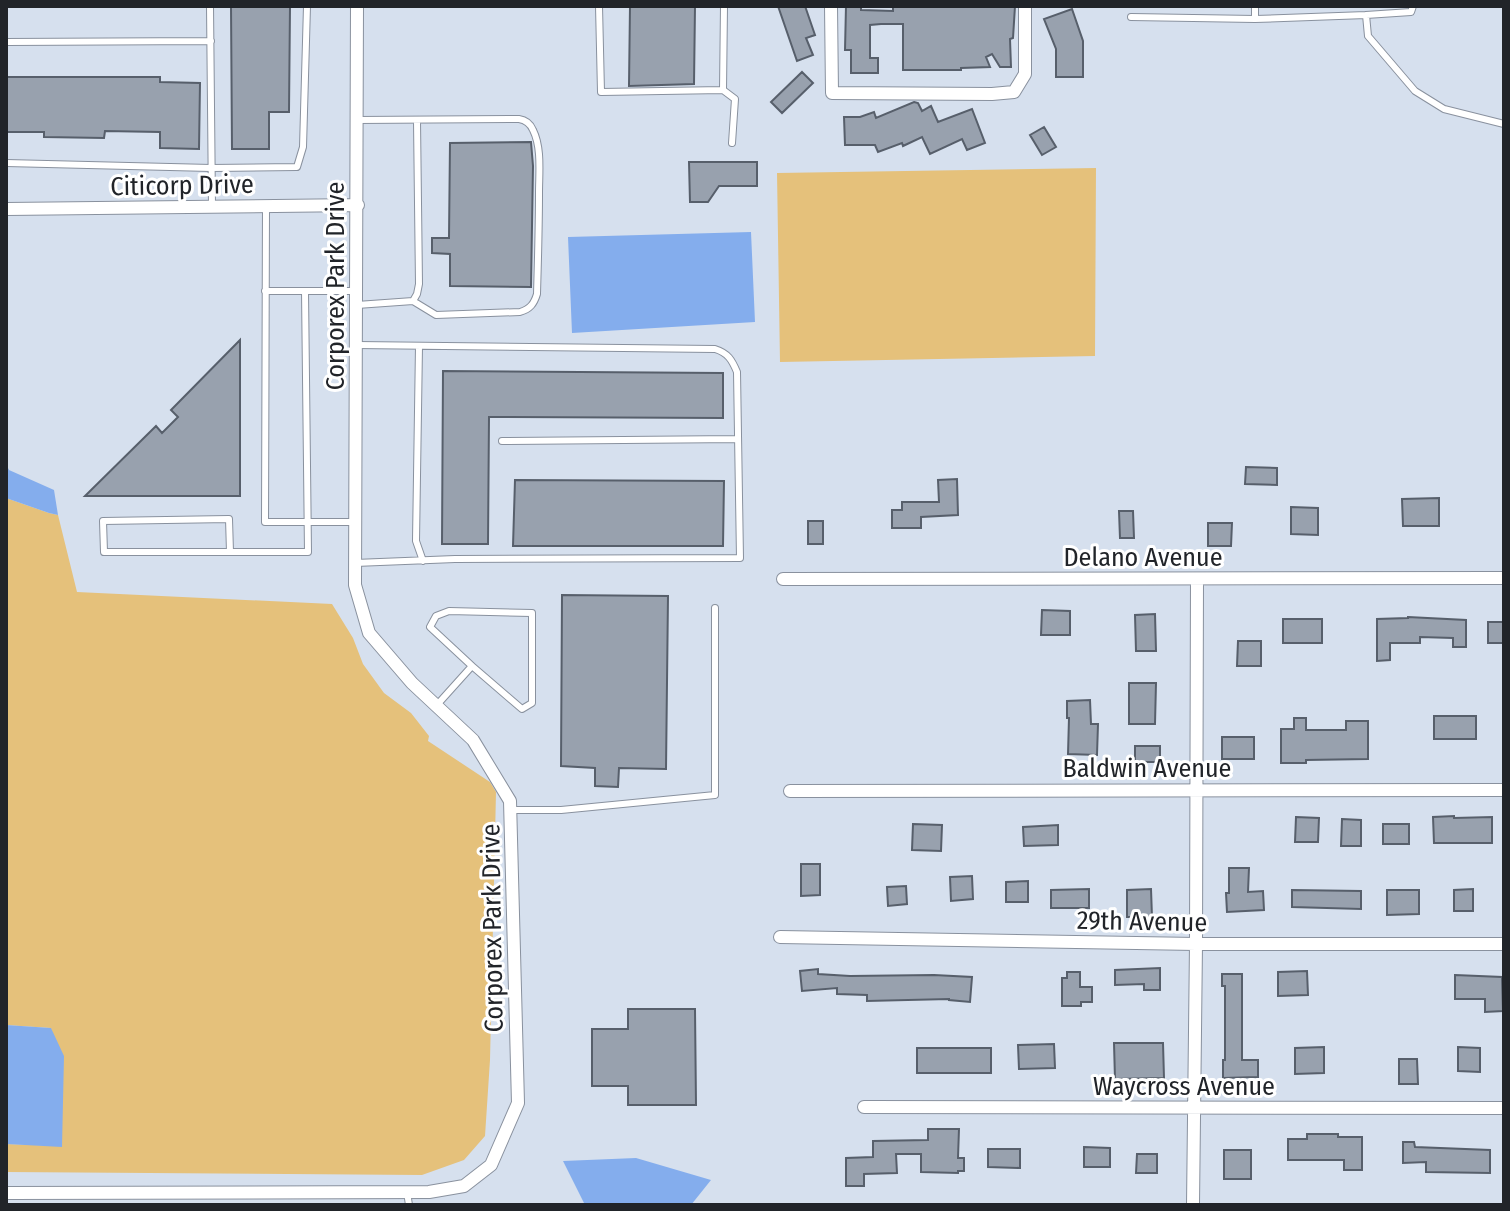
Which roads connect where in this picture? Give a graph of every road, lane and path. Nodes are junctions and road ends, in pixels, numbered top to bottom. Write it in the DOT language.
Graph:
graph roads {
  1 [pos="210,6"];
  2 [pos="307,6"];
  3 [pos="357,6"];
  4 [pos="599,6"];
  5 [pos="724,6"];
  6 [pos="831,6"];
  7 [pos="1025,6"];
  8 [pos="1255,6"];
  9 [pos="1413,6"];
  10 [pos="1366,15"];
  11 [pos="1131,17"];
  12 [pos="1255,19"];
  13 [pos="211,41"];
  14 [pos="6,42"];
  15 [pos="723,90"];
  16 [pos="357,120"];
  17 [pos="417,121"];
  18 [pos="1504,124"];
  19 [pos="732,143"];
  20 [pos="6,163"];
  21 [pos="211,168"];
  22 [pos="358,205"];
  23 [pos="266,206"];
  24 [pos="212,207"];
  25 [pos="6,209"];
  26 [pos="265,291"];
  27 [pos="305,291"];
  28 [pos="357,298"];
  29 [pos="413,301"];
  30 [pos="357,345"];
  31 [pos="419,346"];
  32 [pos="738,439"];
  33 [pos="502,441"];
  34 [pos="308,522"];
  35 [pos="356,522"];
  36 [pos="230,552"];
  37 [pos="423,561"];
  38 [pos="355,563"];
  39 [pos="1504,578"];
  40 [pos="783,579"];
  41 [pos="1197,579"];
  42 [pos="715,608"];
  43 [pos="472,666"];
  44 [pos="436,706"];
  45 [pos="1196,790"];
  46 [pos="1504,790"];
  47 [pos="790,791"];
  48 [pos="511,810"];
  49 [pos="780,937"];
  50 [pos="1196,944"];
  51 [pos="1504,944"];
  52 [pos="864,1107"];
  53 [pos="1195,1108"];
  54 [pos="1504,1108"];
  55 [pos="6,1193"];
  56 [pos="408,1199"];
  57 [pos="7,1205"];
  58 [pos="1193,1205"];
  1 -- 13 [label="lane"];
  2 -- 21 [label="lane"];
  3 -- 16 [label="street, Corporex Park Drive"];
  4 -- 15 [label="lane"];
  5 -- 15 [label="lane"];
  6 -- 7 [label="street"];
  8 -- 12 [label="lane"];
  9 -- 10 [label="lane"];
  10 -- 12 [label="lane"];
  10 -- 18 [label="lane"];
  11 -- 12 [label="lane"];
  13 -- 14 [label="lane"];
  13 -- 21 [label="lane"];
  15 -- 19 [label="lane"];
  16 -- 17 [label="lane"];
  16 -- 22 [label="street, Corporex Park Drive"];
  17 -- 29 [label="lane"];
  17 -- 29 [label="lane"];
  20 -- 21 [label="lane"];
  21 -- 24 [label="lane"];
  22 -- 23 [label="street, Citicorp Drive"];
  22 -- 28 [label="street, Corporex Park Drive"];
  23 -- 24 [label="street, Citicorp Drive"];
  23 -- 26 [label="lane"];
  24 -- 25 [label="street, Citicorp Drive"];
  26 -- 27 [label="lane"];
  26 -- 34 [label="lane"];
  27 -- 28 [label="lane"];
  27 -- 34 [label="lane"];
  28 -- 29 [label="lane"];
  28 -- 30 [label="street, Corporex Park Drive"];
  30 -- 31 [label="lane"];
  30 -- 35 [label="street, Corporex Park Drive"];
  31 -- 32 [label="lane"];
  31 -- 37 [label="lane"];
  32 -- 33 [label="lane"];
  32 -- 37 [label="lane"];
  34 -- 35 [label="lane"];
  34 -- 36 [label="lane"];
  35 -- 38 [label="street, Corporex Park Drive"];
  36 -- 36 [label="lane"];
  37 -- 38 [label="lane"];
  38 -- 44 [label="street, Corporex Park Drive"];
  39 -- 41 [label="street, Delano Avenue"];
  40 -- 41 [label="street, Delano Avenue"];
  41 -- 45 [label="street"];
  42 -- 48 [label="lane"];
  43 -- 43 [label="lane"];
  43 -- 44 [label="lane"];
  44 -- 48 [label="street, Corporex Park Drive"];
  45 -- 46 [label="street, Baldwin Avenue"];
  45 -- 47 [label="street, Baldwin Avenue"];
  45 -- 50 [label="street"];
  48 -- 56 [label="street, Corporex Park Drive"];
  49 -- 50 [label="street, 29th Avenue"];
  50 -- 51 [label="street, 29th Avenue"];
  50 -- 53 [label="street"];
  52 -- 53 [label="street, Waycross Avenue"];
  53 -- 54 [label="street, Waycross Avenue"];
  53 -- 58 [label="street"];
  55 -- 56 [label="street, Corporex Park Drive"];
  55 -- 57 [label="lane"];
}
